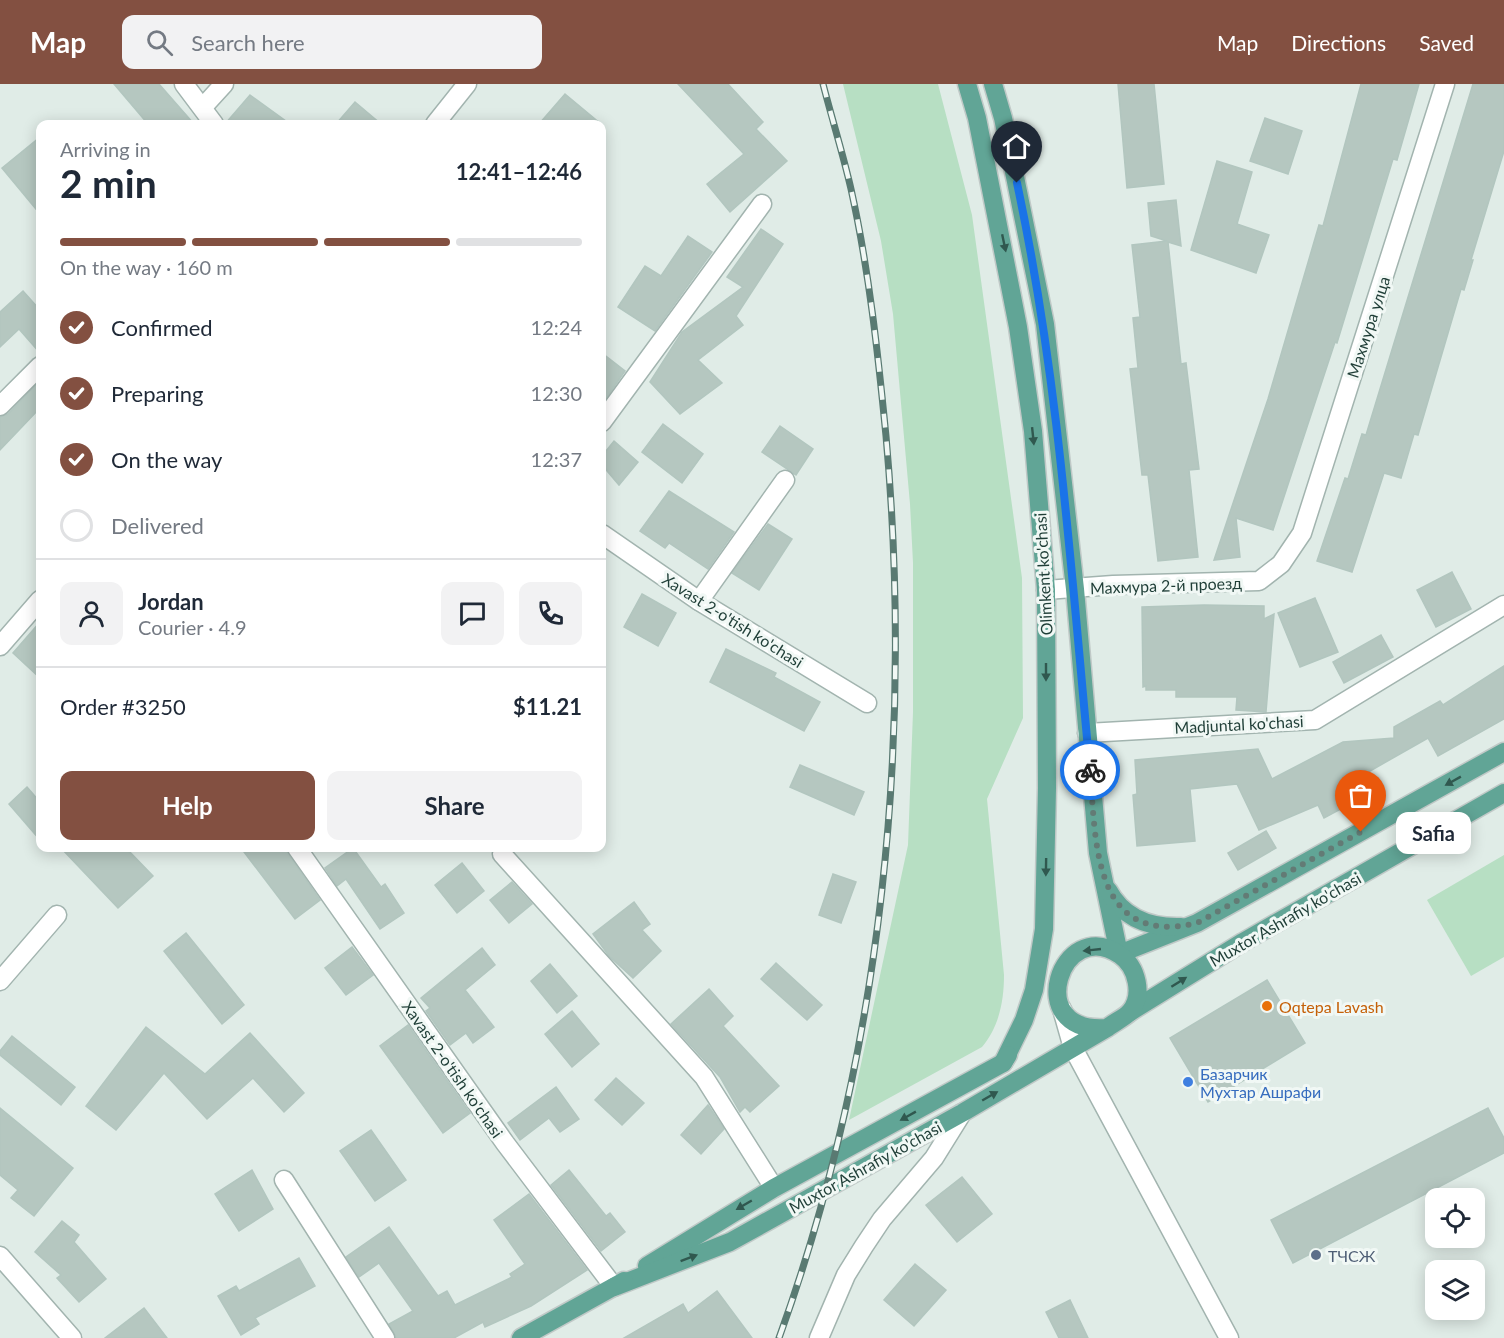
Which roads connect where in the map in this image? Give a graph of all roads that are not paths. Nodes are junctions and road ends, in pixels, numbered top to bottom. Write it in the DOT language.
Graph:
graph roads {
  1 [pos="184,84"];
  2 [pos="224,84"];
  3 [pos="467,84"];
  4 [pos="968,84"];
  5 [pos="993,84"];
  6 [pos="1445,84"];
  7 [pos="203,107"];
  8 [pos="211,120"];
  9 [pos="438,120"];
  10 [pos="762,204"];
  11 [pos="36,370"];
  12 [pos="0,406"];
  13 [pos="606,417"];
  14 [pos="785,480"];
  15 [pos="606,537"];
  16 [pos="1281,564"];
  17 [pos="1046,590"];
  18 [pos="1075,590"];
  19 [pos="699,601"];
  20 [pos="36,604"];
  21 [pos="1504,605"];
  22 [pos="0,645"];
  23 [pos="867,703"];
  24 [pos="1087,733"];
  25 [pos="1504,752"];
  26 [pos="1504,794"];
  27 [pos="300,852"];
  28 [pos="502,854"];
  29 [pos="1106,886"];
  30 [pos="57,915"];
  31 [pos="1197,923"];
  32 [pos="1044,929"];
  33 [pos="1119,954"];
  34 [pos="0,981"];
  35 [pos="1056,983"];
  36 [pos="1062,1009"];
  37 [pos="1130,1012"];
  38 [pos="1107,1028"];
  39 [pos="1073,1048"];
  40 [pos="1003,1063"];
  41 [pos="962,1113"];
  42 [pos="284,1180"];
  43 [pos="774,1188"];
  44 [pos="0,1256"];
  45 [pos="614,1287"];
  46 [pos="72,1338"];
  47 [pos="385,1338"];
  48 [pos="520,1338"];
  49 [pos="819,1338"];
  50 [pos="1229,1338"];
  1 -- 7 [label="street"];
  2 -- 7 [label="street"];
  3 -- 9 [label="street"];
  4 -- 17 [label="main road, Olimkent ko'chasi, one-way"];
  5 -- 18 [label="main road, Olimkent ko'chasi"];
  6 -- 16 [label="street, Махмура улца"];
  7 -- 8 [label="street"];
  10 -- 13 [label="street"];
  11 -- 12 [label="street"];
  14 -- 19 [label="street"];
  15 -- 19 [label="street, Xavast 2-o'tish ko'chasi"];
  16 -- 18 [label="street, Махмура 2-й проезд"];
  17 -- 18 [label="street, Махмура 2-й проезд"];
  17 -- 32 [label="main road, Olimkent ko'chasi, one-way"];
  18 -- 24 [label="main road, Olimkent ko'chasi"];
  19 -- 23 [label="street, Xavast 2-o'tish ko'chasi"];
  20 -- 22 [label="street"];
  21 -- 24 [label="street, Madjuntal ko'chasi"];
  24 -- 29 [label="main road, Olimkent ko'chasi"];
  25 -- 31 [label="main road, one-way"];
  37 -- 26 [label="main road, Muxtor Ashrafiy ko'chasi, one-way"];
  27 -- 45 [label="street, Xavast 2-o'tish ko'chasi"];
  28 -- 43 [label="street"];
  29 -- 31 [label="main road"];
  29 -- 33 [label="main road, Olimkent ko'chasi"];
  30 -- 34 [label="street"];
  31 -- 33 [label="main road"];
  32 -- 35 [label="main road"];
  32 -- 40 [label="main road, Olimkent ko'chasi"];
  33 -- 35 [label="main road, one-way"];
  33 -- 37 [label="main road"];
  35 -- 36 [label="main road"];
  35 -- 40 [label="main road, Muxtor Ashrafiy ko'chasi"];
  36 -- 38 [label="main road"];
  36 -- 39 [label="street"];
  37 -- 38 [label="main road"];
  38 -- 39 [label="main road, Muxtor Ashrafiy ko'chasi"];
  41 -- 39 [label="main road, Muxtor Ashrafiy ko'chasi, one-way"];
  39 -- 50 [label="street"];
  40 -- 43 [label="main road, Muxtor Ashrafiy ko'chasi, one-way"];
  45 -- 41 [label="main road, Muxtor Ashrafiy ko'chasi, one-way"];
  41 -- 49 [label="street"];
  42 -- 47 [label="street"];
  43 -- 45 [label="main road, Muxtor Ashrafiy ko'chasi, one-way"];
  44 -- 46 [label="street"];
  45 -- 48 [label="main road, Muxtor Ashrafiy ko'chasi"];
}
